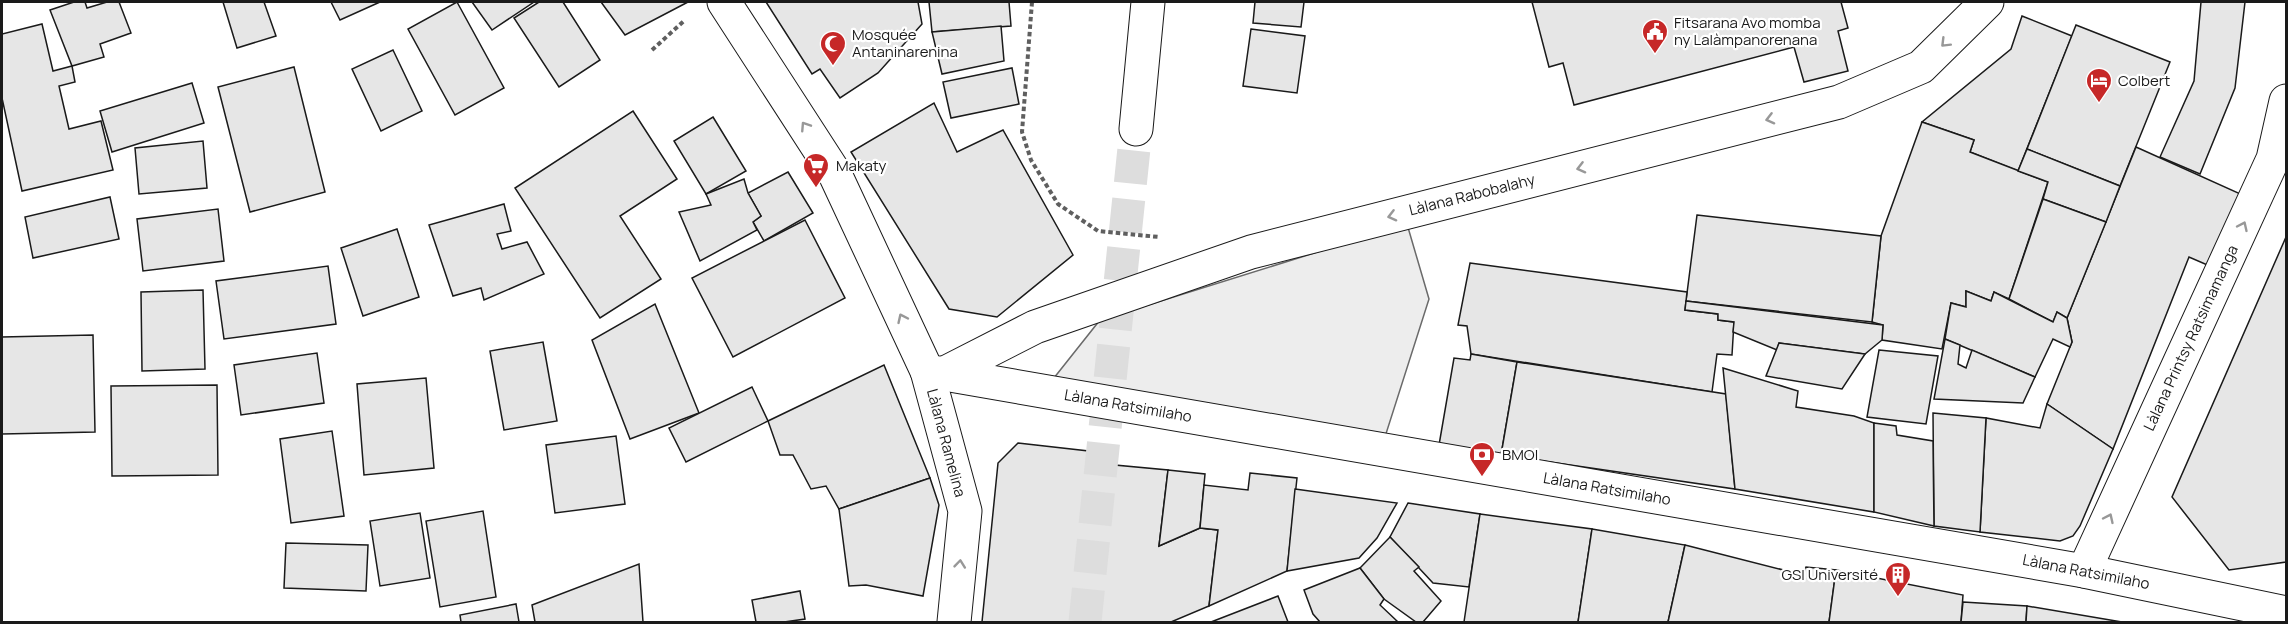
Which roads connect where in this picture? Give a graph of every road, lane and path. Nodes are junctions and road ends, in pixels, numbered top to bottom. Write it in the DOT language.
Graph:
graph roads {
  1 [pos="724,2"];
  2 [pos="1032,2"];
  3 [pos="1148,2"];
  4 [pos="1987,2"];
  5 [pos="690,15"];
  6 [pos="652,50"];
  7 [pos="2286,100"];
  8 [pos="1136,129"];
  9 [pos="1167,239"];
  10 [pos="935,373"];
  11 [pos="2084,571"];
  12 [pos="2286,613"];
  13 [pos="954,622"];
  10 -- 1 [label="street, Làlana Ramelina, one-way"];
  2 -- 9 [label="path"];
  3 -- 8 [label="street"];
  4 -- 10 [label="street, Làlana Rabobalahy, one-way"];
  5 -- 6 [label="path"];
  11 -- 7 [label="street, Làlana Printsy Ratsimamanga, one-way"];
  10 -- 11 [label="street, Làlana Ratsimilaho"];
  13 -- 10 [label="street, Làlana Ramelina, one-way"];
  11 -- 12 [label="street, Làlana Ratsimilaho"];
}
